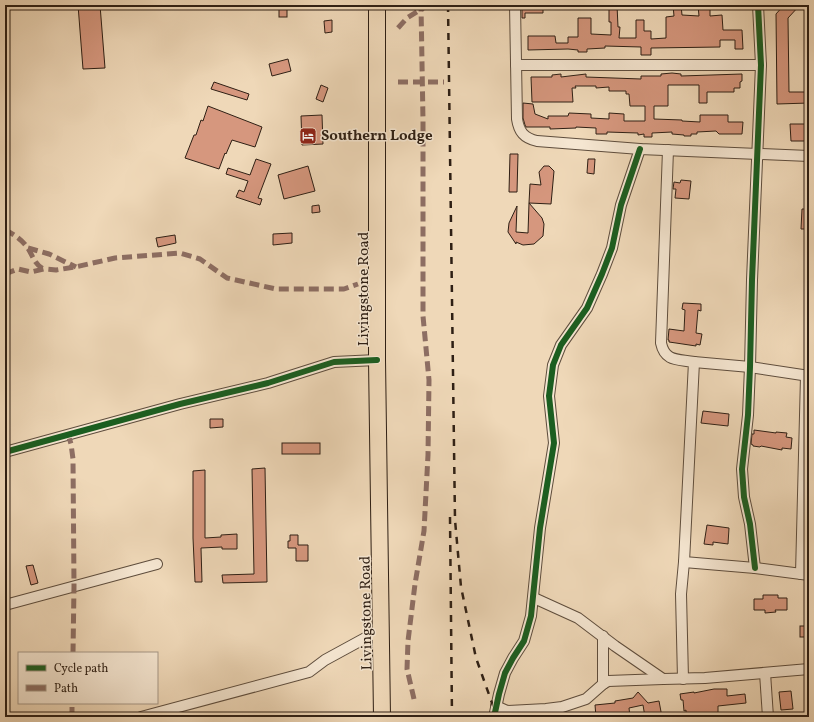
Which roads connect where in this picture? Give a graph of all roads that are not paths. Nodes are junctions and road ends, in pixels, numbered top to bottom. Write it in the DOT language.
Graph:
graph roads {
  1 [pos="377,5"];
  2 [pos="515,5"];
  3 [pos="758,5"];
  4 [pos="516,65"];
  5 [pos="761,65"];
  6 [pos="640,149"];
  7 [pos="668,150"];
  8 [pos="757,154"];
  9 [pos="809,156"];
  10 [pos="377,360"];
  11 [pos="694,362"];
  12 [pos="750,368"];
  13 [pos="808,376"];
  14 [pos="5,452"];
  15 [pos="684,562"];
  16 [pos="157,564"];
  17 [pos="755,568"];
  18 [pos="805,574"];
  19 [pos="534,598"];
  20 [pos="5,605"];
  21 [pos="380,630"];
  22 [pos="603,636"];
  23 [pos="809,669"];
  24 [pos="765,673"];
  25 [pos="663,678"];
  26 [pos="683,679"];
  27 [pos="603,684"];
  28 [pos="496,706"];
  29 [pos="141,717"];
  30 [pos="382,717"];
  31 [pos="494,717"];
  32 [pos="768,717"];
  1 -- 10 [label="highway, Livingstone Road"];
  2 -- 4 [label="street"];
  3 -- 5 [label="street"];
  4 -- 5 [label="street"];
  4 -- 6 [label="street"];
  5 -- 8 [label="street"];
  6 -- 7 [label="street"];
  6 -- 19 [label="street"];
  7 -- 8 [label="street"];
  7 -- 11 [label="street"];
  8 -- 9 [label="street"];
  8 -- 12 [label="street"];
  10 -- 14 [label="street"];
  10 -- 21 [label="highway, Livingstone Road"];
  11 -- 12 [label="street"];
  11 -- 15 [label="street"];
  12 -- 13 [label="street"];
  12 -- 17 [label="street"];
  13 -- 18 [label="street"];
  15 -- 17 [label="street"];
  15 -- 26 [label="street"];
  16 -- 20 [label="street"];
  17 -- 18 [label="street"];
  19 -- 22 [label="street"];
  19 -- 28 [label="street"];
  21 -- 29 [label="street"];
  21 -- 30 [label="highway, Livingstone Road"];
  22 -- 25 [label="street"];
  22 -- 27 [label="street"];
  23 -- 24 [label="street"];
  24 -- 26 [label="street"];
  24 -- 32 [label="street"];
  25 -- 26 [label="street"];
  25 -- 27 [label="street"];
  27 -- 28 [label="street"];
  28 -- 31 [label="street"];
}
